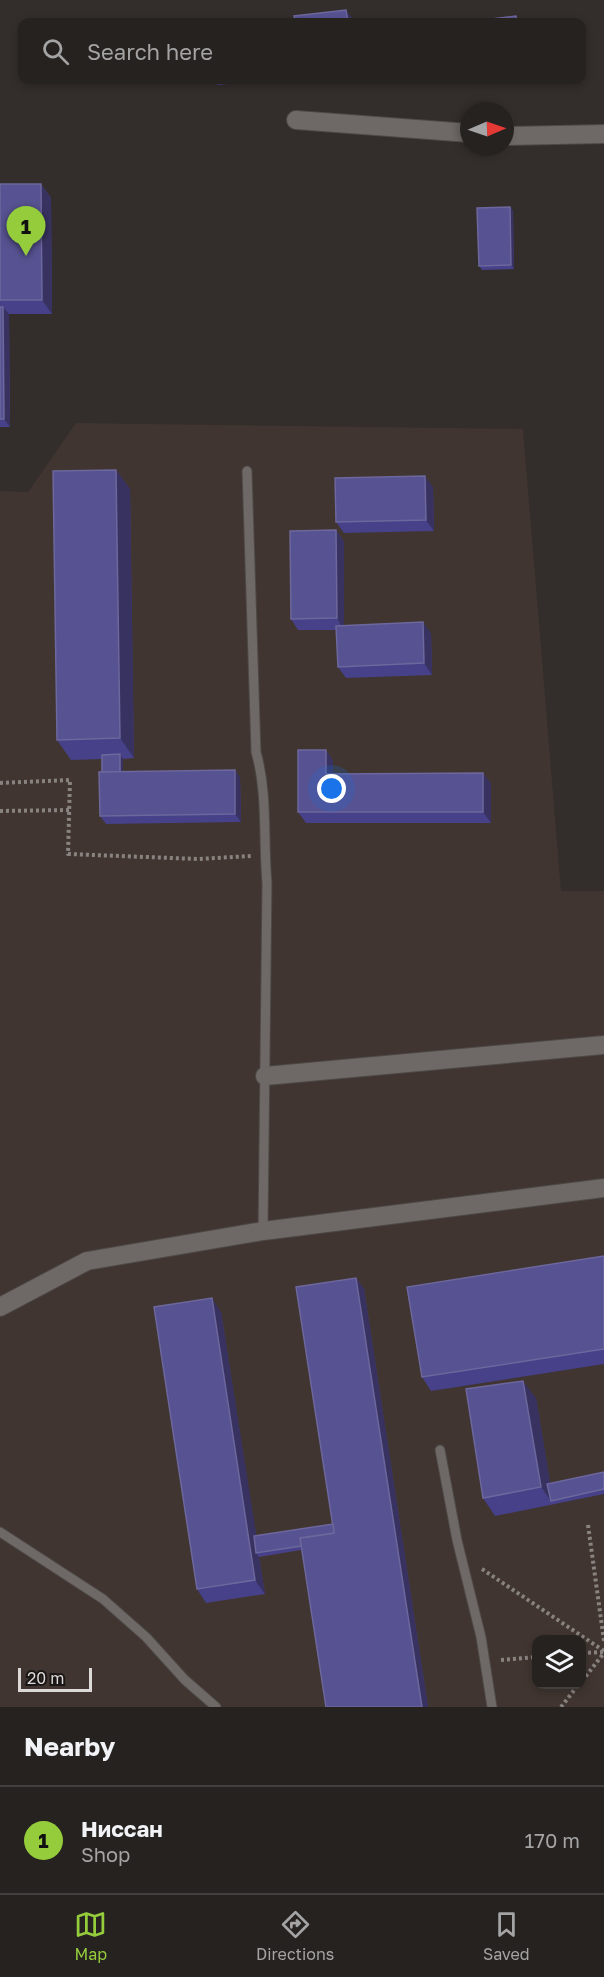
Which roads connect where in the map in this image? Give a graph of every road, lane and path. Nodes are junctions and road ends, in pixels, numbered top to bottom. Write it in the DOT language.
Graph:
graph roads {
  1 [pos="296,120"];
  2 [pos="460,132"];
  3 [pos="604,134"];
  4 [pos="514,136"];
  5 [pos="247,471"];
  6 [pos="0,783"];
  7 [pos="69,810"];
  8 [pos="0,811"];
  9 [pos="264,855"];
  10 [pos="604,1045"];
  11 [pos="265,1076"];
  12 [pos="604,1188"];
  13 [pos="263,1231"];
  14 [pos="0,1307"];
  15 [pos="440,1450"];
  16 [pos="588,1525"];
  17 [pos="0,1532"];
  18 [pos="461,1555"];
  19 [pos="604,1641"];
  20 [pos="604,1652"];
  21 [pos="586,1653"];
  22 [pos="532,1657"];
  23 [pos="485,1662"];
  24 [pos="586,1675"];
  25 [pos="575,1689"];
  26 [pos="216,1707"];
  27 [pos="492,1707"];
  28 [pos="561,1707"];
  1 -- 2 [label="street"];
  3 -- 4 [label="street"];
  5 -- 9 [label="lane"];
  6 -- 7 [label="path"];
  7 -- 8 [label="path"];
  7 -- 9 [label="path"];
  9 -- 11 [label="lane"];
  10 -- 11 [label="street"];
  11 -- 13 [label="lane"];
  12 -- 13 [label="street"];
  13 -- 14 [label="street"];
  15 -- 18 [label="lane"];
  16 -- 19 [label="path"];
  17 -- 26 [label="lane"];
  18 -- 20 [label="path"];
  18 -- 23 [label="lane"];
  20 -- 21 [label="path"];
  20 -- 24 [label="path"];
  22 -- 23 [label="path"];
  23 -- 27 [label="lane"];
  25 -- 28 [label="path"];
}
